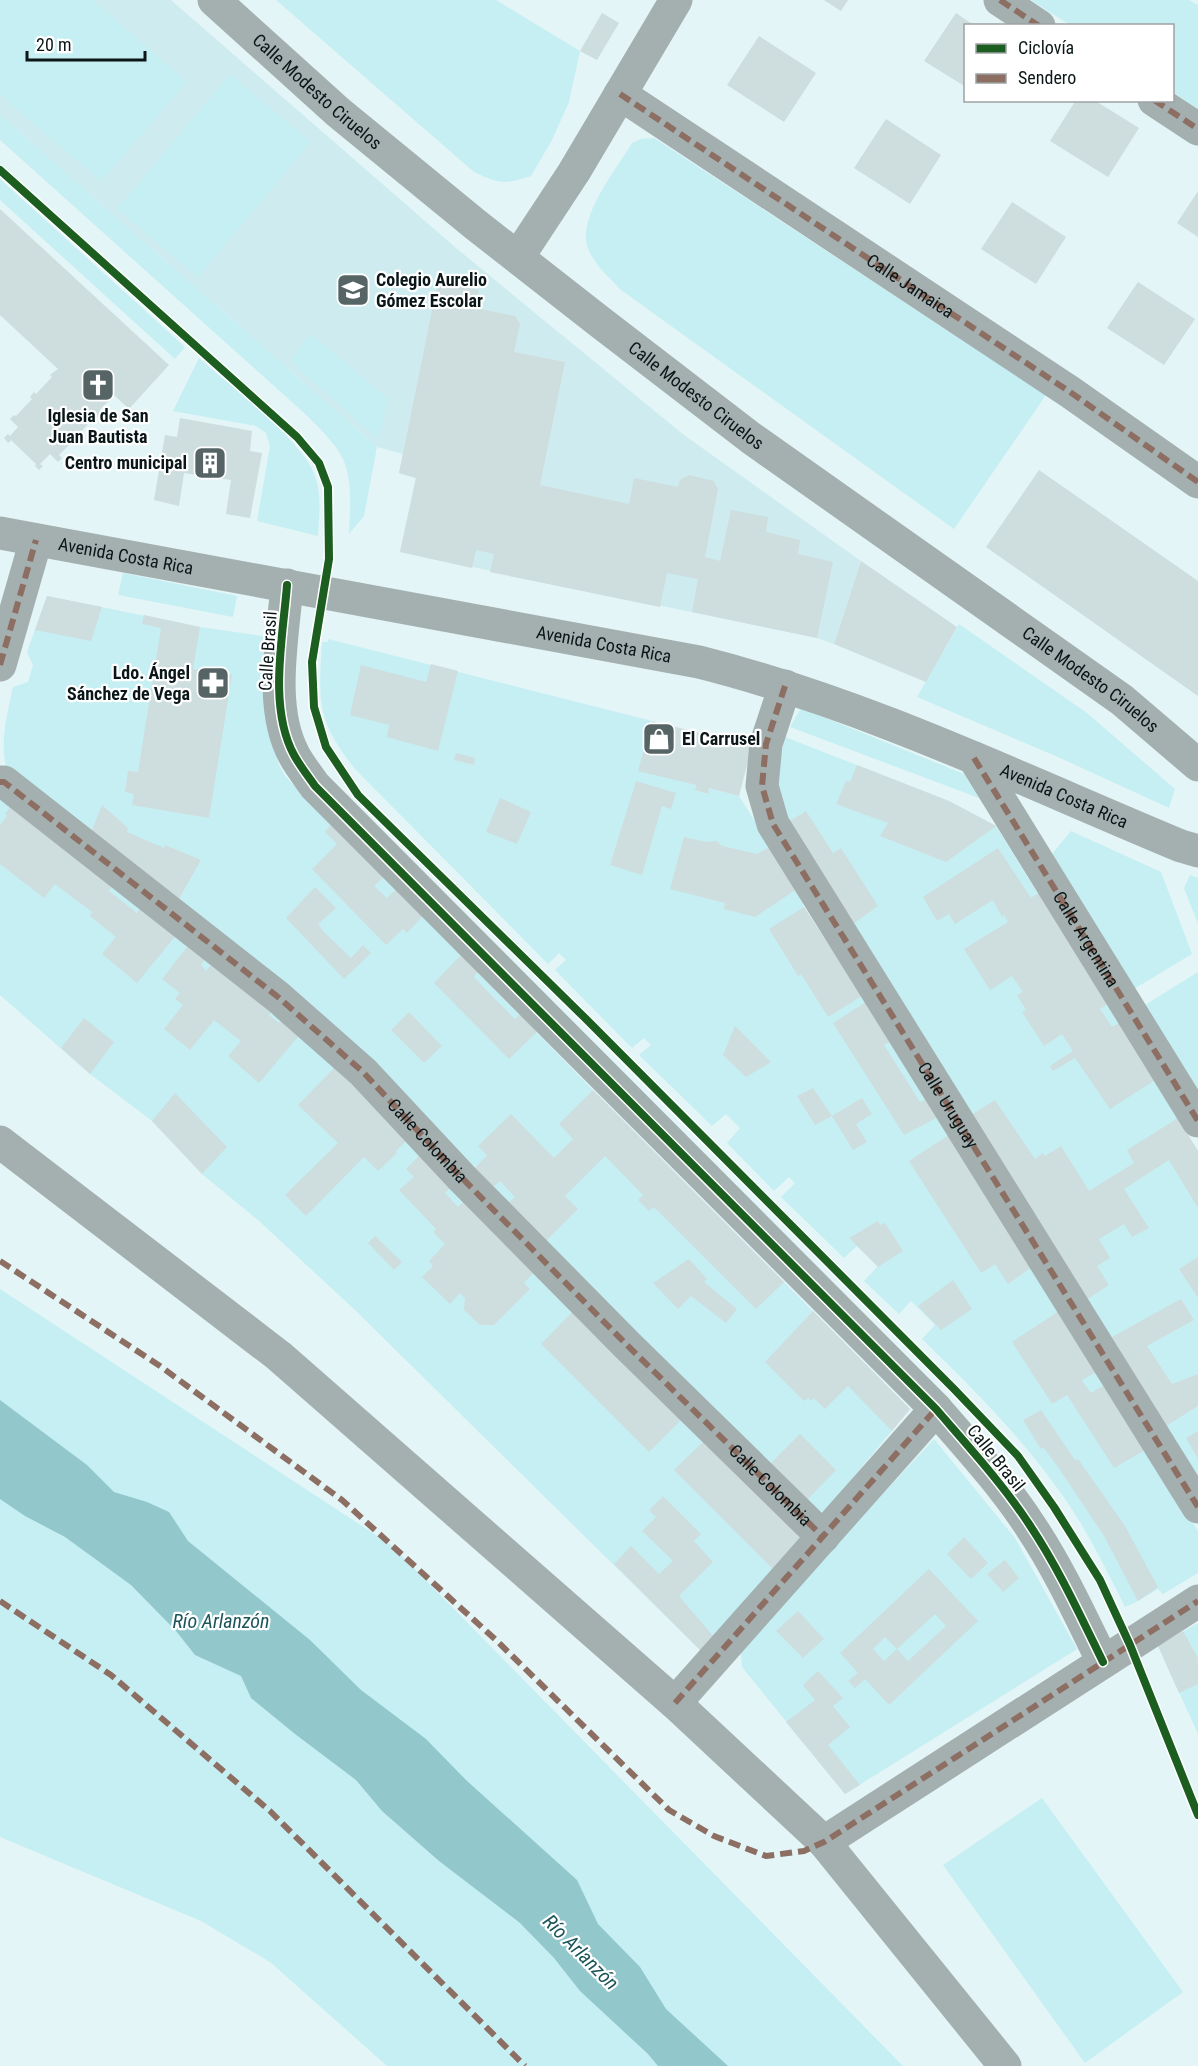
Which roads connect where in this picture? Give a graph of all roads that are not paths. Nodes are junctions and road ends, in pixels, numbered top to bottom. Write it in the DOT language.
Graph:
graph roads {
  1 [pos="214,0"];
  2 [pos="676,0"];
  3 [pos="999,0"];
  4 [pos="1036,24"];
  5 [pos="620,94"];
  6 [pos="1157,102"];
  7 [pos="1198,129"];
  8 [pos="518,257"];
  9 [pos="1198,482"];
  10 [pos="0,533"];
  11 [pos="36,540"];
  12 [pos="287,585"];
  13 [pos="0,665"];
  14 [pos="785,686"];
  15 [pos="974,758"];
  16 [pos="1198,765"];
  17 [pos="0,782"];
  18 [pos="1192,851"];
  19 [pos="1198,1122"];
  20 [pos="0,1142"];
  21 [pos="936,1409"];
  22 [pos="1198,1507"];
  23 [pos="823,1537"];
  24 [pos="1198,1601"];
  25 [pos="1103,1662"];
  26 [pos="675,1703"];
  27 [pos="824,1842"];
  28 [pos="1005,2066"];
  1 -- 8 [label="street, Calle Modesto Ciruelos"];
  2 -- 5 [label="street"];
  3 -- 4 [label="street"];
  5 -- 8 [label="street"];
  5 -- 9 [label="street, Calle Jamaica"];
  6 -- 7 [label="street"];
  8 -- 16 [label="street, Calle Modesto Ciruelos"];
  10 -- 11 [label="street, Avenida Costa Rica"];
  11 -- 12 [label="street, Avenida Costa Rica"];
  11 -- 13 [label="street"];
  12 -- 14 [label="street, Avenida Costa Rica"];
  12 -- 21 [label="street, Calle Brasil"];
  14 -- 15 [label="street, Avenida Costa Rica"];
  14 -- 22 [label="street, Calle Uruguay"];
  15 -- 18 [label="street, Avenida Costa Rica"];
  15 -- 19 [label="street, Calle Argentina"];
  17 -- 23 [label="street, Calle Colombia"];
  20 -- 26 [label="street"];
  21 -- 23 [label="street, Calle Colombia"];
  21 -- 25 [label="street, Calle Brasil"];
  23 -- 26 [label="street, Calle Colombia"];
  24 -- 25 [label="street"];
  25 -- 27 [label="street"];
  26 -- 27 [label="street"];
  27 -- 28 [label="street"];
}
